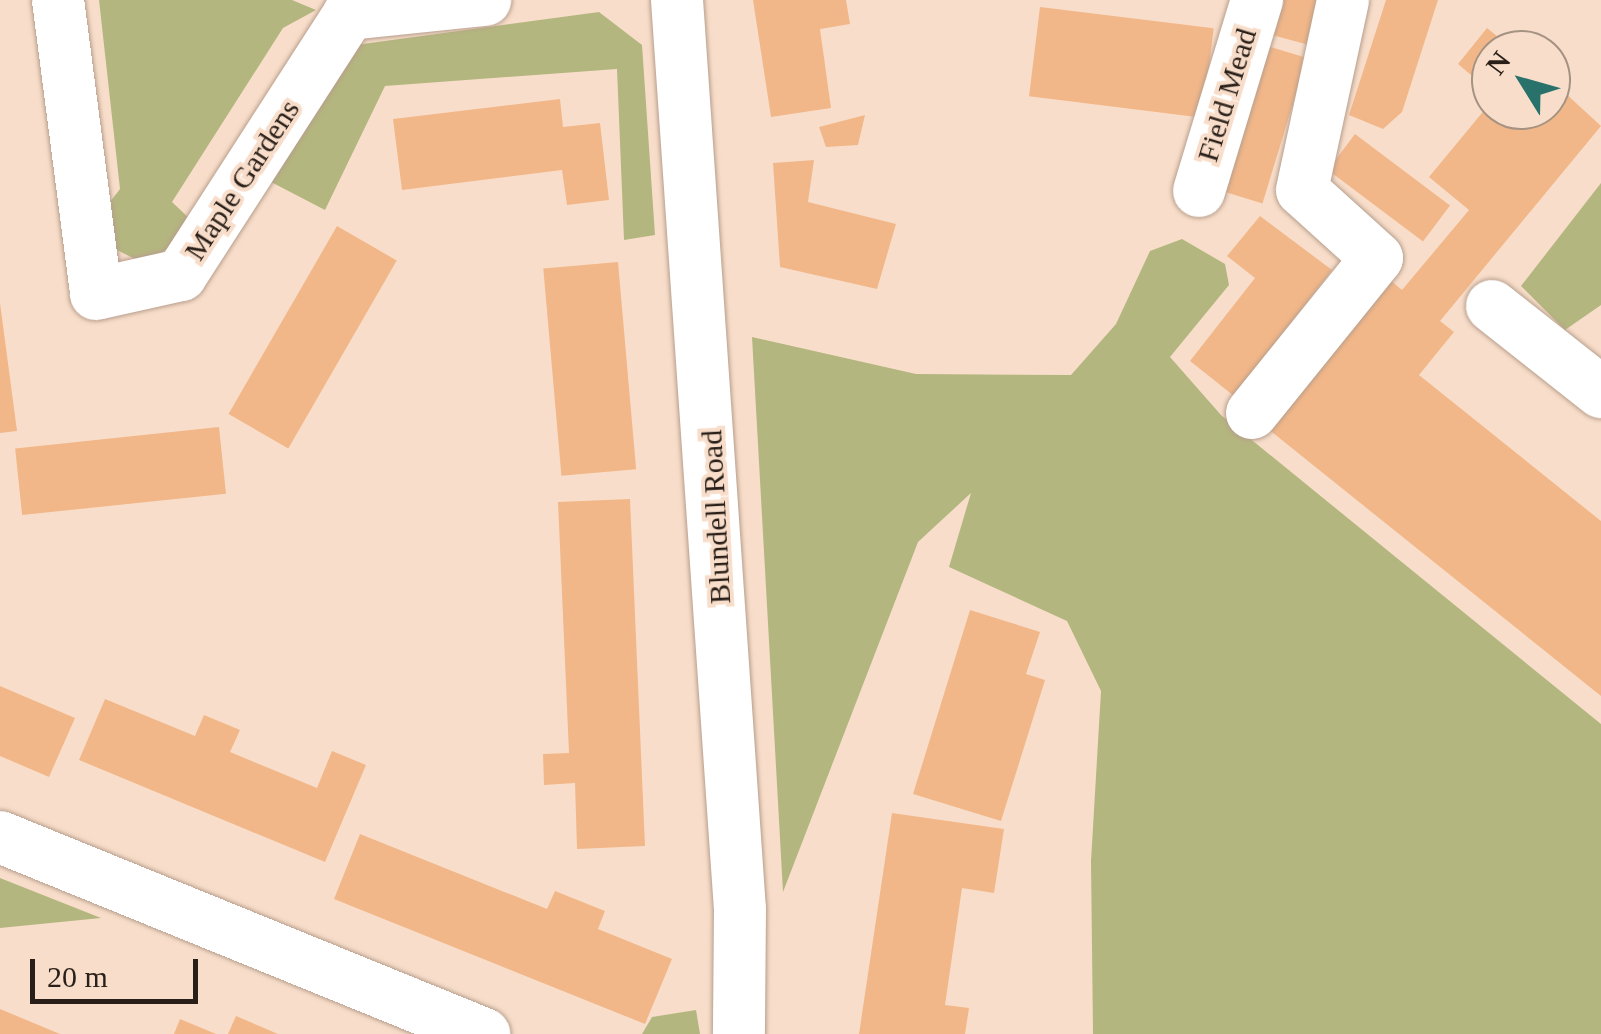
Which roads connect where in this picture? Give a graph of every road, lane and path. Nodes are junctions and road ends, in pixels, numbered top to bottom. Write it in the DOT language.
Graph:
graph roads {
  1 [pos="58,0"];
  2 [pos="484,0"];
  3 [pos="677,0"];
  4 [pos="1257,0"];
  5 [pos="1342,0"];
  6 [pos="343,7"];
  7 [pos="1199,190"];
  8 [pos="1492,306"];
  9 [pos="1601,392"];
  10 [pos="1252,413"];
  11 [pos="0,837"];
  12 [pos="484,1034"];
  13 [pos="739,1034"];
  1 -- 6 [label="street, Maple Gardens"];
  2 -- 6 [label="street, Maple Gardens"];
  3 -- 13 [label="street, Blundell Road"];
  4 -- 7 [label="street, Field Mead"];
  5 -- 10 [label="street"];
  8 -- 9 [label="street"];
  11 -- 12 [label="street"];
}
